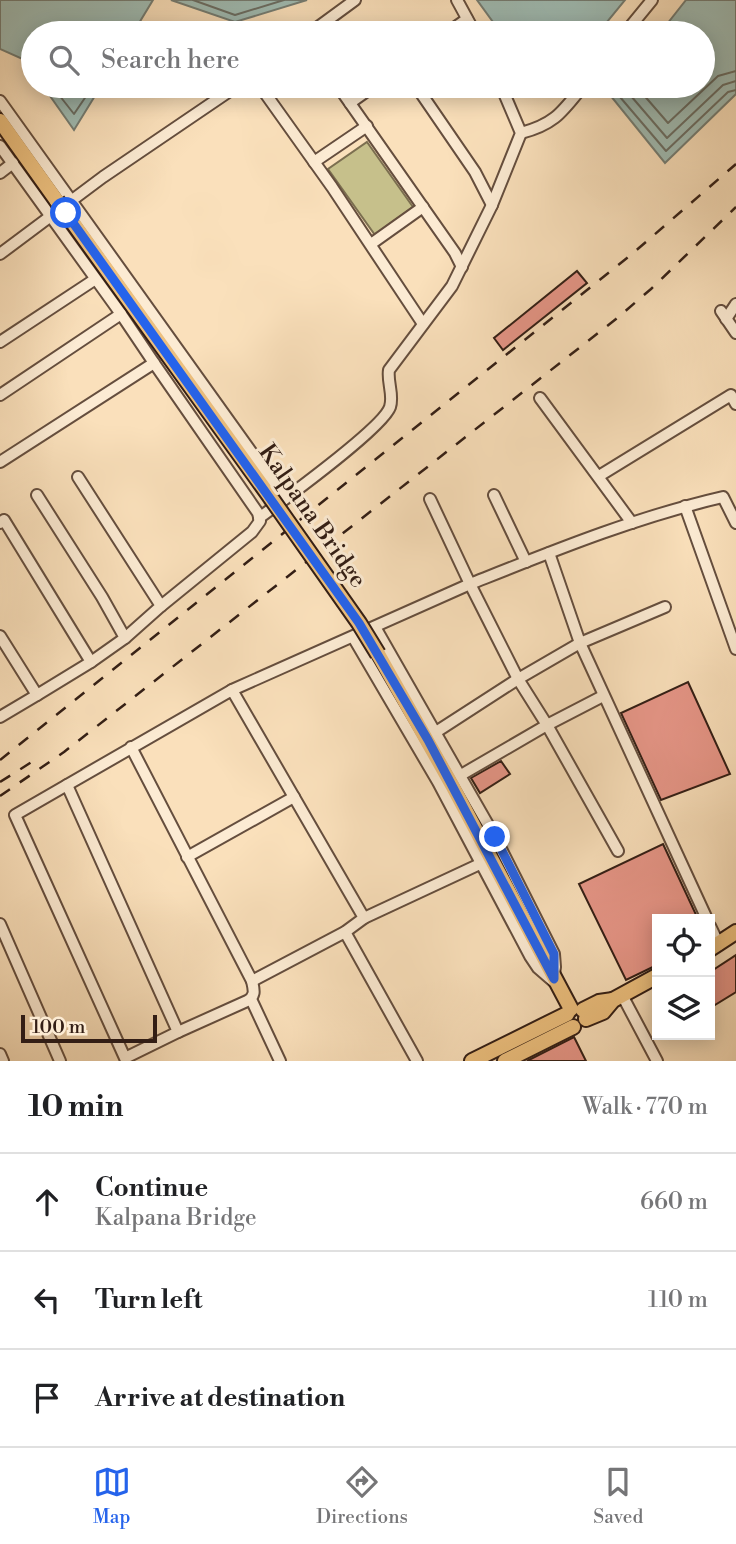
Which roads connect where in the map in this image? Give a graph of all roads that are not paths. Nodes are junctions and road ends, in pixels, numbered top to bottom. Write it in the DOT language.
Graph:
graph roads {
  1 [pos="355,0"];
  2 [pos="457,0"];
  3 [pos="652,0"];
  4 [pos="467,19"];
  5 [pos="326,21"];
  6 [pos="464,21"];
  7 [pos="635,21"];
  8 [pos="220,98"];
  9 [pos="269,98"];
  10 [pos="346,98"];
  11 [pos="357,98"];
  12 [pos="424,98"];
  13 [pos="506,98"];
  14 [pos="572,98"];
  15 [pos="0,101"];
  16 [pos="350,103"];
  17 [pos="0,121"];
  18 [pos="367,126"];
  19 [pos="521,133"];
  20 [pos="0,146"];
  21 [pos="314,162"];
  22 [pos="13,163"];
  23 [pos="0,173"];
  24 [pos="64,205"];
  25 [pos="492,205"];
  26 [pos="423,207"];
  27 [pos="50,216"];
  28 [pos="371,244"];
  29 [pos="0,254"];
  30 [pos="462,267"];
  31 [pos="94,280"];
  32 [pos="736,304"];
  33 [pos="121,314"];
  34 [pos="423,324"];
  35 [pos="736,333"];
  36 [pos="0,342"];
  37 [pos="154,363"];
  38 [pos="0,395"];
  39 [pos="734,397"];
  40 [pos="540,398"];
  41 [pos="0,462"];
  42 [pos="598,476"];
  43 [pos="78,477"];
  44 [pos="736,494"];
  45 [pos="37,495"];
  46 [pos="494,495"];
  47 [pos="723,497"];
  48 [pos="278,499"];
  49 [pos="430,499"];
  50 [pos="685,506"];
  51 [pos="259,518"];
  52 [pos="1,519"];
  53 [pos="632,523"];
  54 [pos="736,523"];
  55 [pos="549,553"];
  56 [pos="526,562"];
  57 [pos="470,584"];
  58 [pos="161,606"];
  59 [pos="665,607"];
  60 [pos="375,627"];
  61 [pos="0,636"];
  62 [pos="353,637"];
  63 [pos="125,638"];
  64 [pos="580,643"];
  65 [pos="736,648"];
  66 [pos="90,662"];
  67 [pos="518,679"];
  68 [pos="232,690"];
  69 [pos="37,695"];
  70 [pos="603,696"];
  71 [pos="0,718"];
  72 [pos="547,725"];
  73 [pos="436,732"];
  74 [pos="131,747"];
  75 [pos="461,775"];
  76 [pos="67,785"];
  77 [pos="294,797"];
  78 [pos="618,851"];
  79 [pos="187,857"];
  80 [pos="482,863"];
  81 [pos="705,914"];
  82 [pos="364,918"];
  83 [pos="0,924"];
  84 [pos="345,932"];
  85 [pos="736,932"];
  86 [pos="715,946"];
  87 [pos="655,977"];
  88 [pos="554,979"];
  89 [pos="252,981"];
  90 [pos="617,998"];
  91 [pos="251,999"];
  92 [pos="576,1016"];
  93 [pos="178,1032"];
  94 [pos="0,1054"];
  95 [pos="124,1060"];
  96 [pos="3,1061"];
  97 [pos="61,1061"];
  98 [pos="280,1061"];
  99 [pos="417,1061"];
  100 [pos="472,1061"];
  101 [pos="505,1061"];
  102 [pos="657,1061"];
  1 -- 5 [label="street"];
  2 -- 4 [label="street"];
  3 -- 7 [label="street"];
  4 -- 6 [label="street"];
  8 -- 24 [label="street"];
  9 -- 21 [label="street"];
  10 -- 16 [label="street"];
  11 -- 16 [label="street"];
  12 -- 25 [label="street"];
  13 -- 19 [label="street"];
  14 -- 19 [label="street"];
  15 -- 24 [label="street"];
  16 -- 18 [label="street"];
  17 -- 24 [label="main road, Kalpana Bridge"];
  18 -- 21 [label="street"];
  18 -- 26 [label="street"];
  19 -- 25 [label="street"];
  20 -- 22 [label="street"];
  21 -- 28 [label="street"];
  22 -- 23 [label="street"];
  22 -- 27 [label="street"];
  24 -- 27 [label="street"];
  24 -- 48 [label="main road, Kalpana Bridge"];
  25 -- 30 [label="street"];
  26 -- 28 [label="street"];
  26 -- 30 [label="street"];
  27 -- 29 [label="street"];
  27 -- 31 [label="street"];
  28 -- 34 [label="street"];
  30 -- 34 [label="street"];
  31 -- 33 [label="street"];
  31 -- 36 [label="street"];
  32 -- 35 [label="street"];
  33 -- 37 [label="street"];
  33 -- 38 [label="street"];
  34 -- 48 [label="street"];
  37 -- 41 [label="street"];
  37 -- 51 [label="street"];
  39 -- 42 [label="street"];
  40 -- 42 [label="street"];
  42 -- 53 [label="street"];
  43 -- 58 [label="street"];
  44 -- 47 [label="street"];
  45 -- 63 [label="street"];
  46 -- 56 [label="street"];
  47 -- 50 [label="street"];
  47 -- 54 [label="street"];
  48 -- 51 [label="street"];
  48 -- 88 [label="main road, Kalpana Bridge, bridge"];
  49 -- 57 [label="street"];
  50 -- 53 [label="street"];
  50 -- 65 [label="street"];
  51 -- 58 [label="street"];
  52 -- 66 [label="street"];
  53 -- 55 [label="street"];
  55 -- 56 [label="street"];
  55 -- 64 [label="street"];
  56 -- 57 [label="street"];
  57 -- 60 [label="street"];
  57 -- 67 [label="street"];
  58 -- 63 [label="street"];
  59 -- 64 [label="street"];
  60 -- 62 [label="street"];
  60 -- 73 [label="street"];
  61 -- 69 [label="street"];
  62 -- 68 [label="street"];
  62 -- 80 [label="street"];
  63 -- 66 [label="street"];
  64 -- 67 [label="street"];
  64 -- 70 [label="street"];
  66 -- 69 [label="street"];
  67 -- 72 [label="street"];
  67 -- 73 [label="street"];
  68 -- 74 [label="street"];
  68 -- 77 [label="street"];
  69 -- 71 [label="street"];
  70 -- 72 [label="street"];
  70 -- 81 [label="street"];
  72 -- 75 [label="street"];
  72 -- 78 [label="street"];
  73 -- 75 [label="street"];
  74 -- 76 [label="street"];
  74 -- 79 [label="street"];
  75 -- 88 [label="street"];
  76 -- 93 [label="street"];
  76 -- 95 [label="street"];
  77 -- 79 [label="street"];
  77 -- 82 [label="street"];
  79 -- 89 [label="street"];
  80 -- 82 [label="street"];
  80 -- 88 [label="street"];
  82 -- 84 [label="street"];
  83 -- 97 [label="street"];
  84 -- 89 [label="street"];
  84 -- 99 [label="street"];
  85 -- 86 [label="main road"];
  87 -- 90 [label="main road"];
  88 -- 92 [label="main road, Kalpana Bridge"];
  89 -- 91 [label="street"];
  90 -- 92 [label="main road"];
  90 -- 102 [label="street"];
  91 -- 93 [label="street"];
  91 -- 98 [label="street"];
  92 -- 100 [label="main road"];
  92 -- 101 [label="main road"];
  93 -- 95 [label="street"];
  94 -- 96 [label="street"];
}
